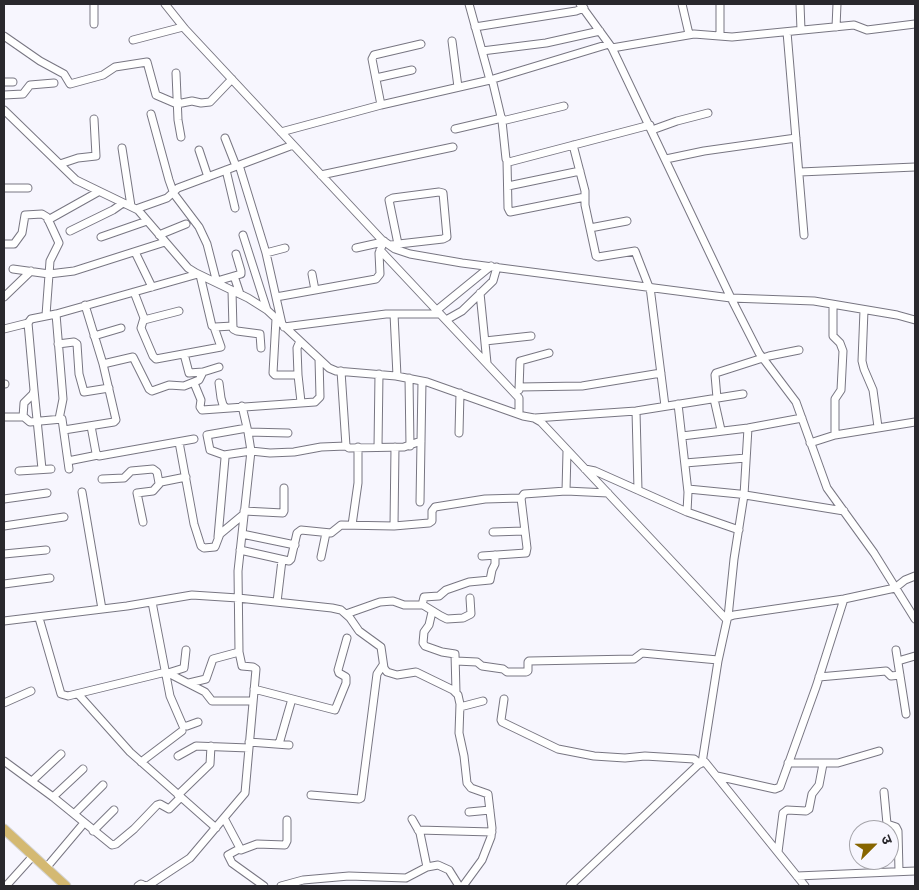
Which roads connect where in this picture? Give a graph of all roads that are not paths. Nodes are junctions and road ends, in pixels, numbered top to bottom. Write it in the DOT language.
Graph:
graph roads {
  1 [pos="94,4"];
  2 [pos="165,4"];
  3 [pos="469,4"];
  4 [pos="682,4"];
  5 [pos="720,4"];
  6 [pos="800,4"];
  7 [pos="838,4"];
  8 [pos="582,6"];
  9 [pos="94,24"];
  10 [pos="915,24"];
  11 [pos="836,26"];
  12 [pos="183,27"];
  13 [pos="475,27"];
  14 [pos="801,30"];
  15 [pos="600,31"];
  16 [pos="787,32"];
  17 [pos="689,34"];
  18 [pos="4,36"];
  19 [pos="720,36"];
  20 [pos="133,40"];
  21 [pos="452,41"];
  22 [pos="421,44"];
  23 [pos="611,46"];
  24 [pos="482,51"];
  25 [pos="412,70"];
  26 [pos="176,73"];
  27 [pos="376,78"];
  28 [pos="232,79"];
  29 [pos="491,80"];
  30 [pos="4,82"];
  31 [pos="13,82"];
  32 [pos="54,83"];
  33 [pos="458,87"];
  34 [pos="4,95"];
  35 [pos="177,104"];
  36 [pos="381,105"];
  37 [pos="564,106"];
  38 [pos="4,110"];
  39 [pos="708,113"];
  40 [pos="151,114"];
  41 [pos="94,119"];
  42 [pos="502,120"];
  43 [pos="651,128"];
  44 [pos="456,129"];
  45 [pos="281,132"];
  46 [pos="181,137"];
  47 [pos="226,138"];
  48 [pos="796,138"];
  49 [pos="293,145"];
  50 [pos="573,145"];
  51 [pos="453,147"];
  52 [pos="122,148"];
  53 [pos="199,150"];
  54 [pos="666,159"];
  55 [pos="507,161"];
  56 [pos="60,164"];
  57 [pos="238,166"];
  58 [pos="915,167"];
  59 [pos="226,170"];
  60 [pos="580,171"];
  61 [pos="800,172"];
  62 [pos="322,174"];
  63 [pos="208,177"];
  64 [pos="508,186"];
  65 [pos="4,188"];
  66 [pos="28,188"];
  67 [pos="98,192"];
  68 [pos="174,193"];
  69 [pos="585,197"];
  70 [pos="123,203"];
  71 [pos="133,208"];
  72 [pos="235,208"];
  73 [pos="48,220"];
  74 [pos="147,221"];
  75 [pos="627,221"];
  76 [pos="186,224"];
  77 [pos="590,228"];
  78 [pos="70,231"];
  79 [pos="804,234"];
  80 [pos="159,235"];
  81 [pos="243,235"];
  82 [pos="101,237"];
  83 [pos="165,242"];
  84 [pos="386,243"];
  85 [pos="4,244"];
  86 [pos="398,244"];
  87 [pos="285,248"];
  88 [pos="356,248"];
  89 [pos="380,250"];
  90 [pos="135,252"];
  91 [pos="236,254"];
  92 [pos="266,254"];
  93 [pos="493,267"];
  94 [pos="13,269"];
  95 [pos="31,271"];
  96 [pos="270,273"];
  97 [pos="49,274"];
  98 [pos="312,274"];
  99 [pos="199,275"];
  100 [pos="234,276"];
  101 [pos="257,278"];
  102 [pos="217,282"];
  103 [pos="152,287"];
  104 [pos="649,287"];
  105 [pos="315,290"];
  106 [pos="232,291"];
  107 [pos="134,292"];
  108 [pos="480,293"];
  109 [pos="240,294"];
  110 [pos="4,297"];
  111 [pos="276,297"];
  112 [pos="731,298"];
  113 [pos="833,304"];
  114 [pos="85,306"];
  115 [pos="267,310"];
  116 [pos="864,310"];
  117 [pos="179,311"];
  118 [pos="438,312"];
  119 [pos="56,314"];
  120 [pos="394,314"];
  121 [pos="46,316"];
  122 [pos="144,320"];
  123 [pos="446,320"];
  124 [pos="915,320"];
  125 [pos="28,324"];
  126 [pos="233,326"];
  127 [pos="281,326"];
  128 [pos="214,327"];
  129 [pos="121,328"];
  130 [pos="4,329"];
  131 [pos="258,332"];
  132 [pos="94,336"];
  133 [pos="531,336"];
  134 [pos="300,341"];
  135 [pos="485,341"];
  136 [pos="58,344"];
  137 [pos="261,348"];
  138 [pos="799,350"];
  139 [pos="549,353"];
  140 [pos="184,354"];
  141 [pos="319,359"];
  142 [pos="763,359"];
  143 [pos="487,363"];
  144 [pos="103,364"];
  145 [pos="219,367"];
  146 [pos="341,371"];
  147 [pos="203,372"];
  148 [pos="661,373"];
  149 [pos="379,374"];
  150 [pos="298,376"];
  151 [pos="396,376"];
  152 [pos="410,378"];
  153 [pos="422,381"];
  154 [pos="194,382"];
  155 [pos="219,383"];
  156 [pos="519,386"];
  157 [pos="108,388"];
  158 [pos="34,390"];
  159 [pos="460,393"];
  160 [pos="743,394"];
  161 [pos="519,398"];
  162 [pos="715,398"];
  163 [pos="301,402"];
  164 [pos="678,404"];
  165 [pos="242,406"];
  166 [pos="665,406"];
  167 [pos="226,408"];
  168 [pos="636,410"];
  169 [pos="519,414"];
  170 [pos="23,417"];
  171 [pos="4,418"];
  172 [pos="534,418"];
  173 [pos="802,418"];
  174 [pos="59,419"];
  175 [pos="37,422"];
  176 [pos="915,422"];
  177 [pos="92,426"];
  178 [pos="878,427"];
  179 [pos="748,428"];
  180 [pos="64,430"];
  181 [pos="248,430"];
  182 [pos="721,430"];
  183 [pos="288,433"];
  184 [pos="459,433"];
  185 [pos="835,435"];
  186 [pos="682,436"];
  187 [pos="194,439"];
  188 [pos="421,441"];
  189 [pos="179,442"];
  190 [pos="810,443"];
  191 [pos="346,446"];
  192 [pos="410,446"];
  193 [pos="378,447"];
  194 [pos="395,447"];
  195 [pos="358,448"];
  196 [pos="251,451"];
  197 [pos="567,451"];
  198 [pos="224,454"];
  199 [pos="98,455"];
  200 [pos="746,458"];
  201 [pos="68,461"];
  202 [pos="685,463"];
  203 [pos="51,468"];
  204 [pos="42,469"];
  205 [pos="69,469"];
  206 [pos="585,469"];
  207 [pos="19,471"];
  208 [pos="186,477"];
  209 [pos="102,479"];
  210 [pos="159,483"];
  211 [pos="284,488"];
  212 [pos="688,489"];
  213 [pos="638,490"];
  214 [pos="566,491"];
  215 [pos="82,492"];
  216 [pos="47,493"];
  217 [pos="608,493"];
  218 [pos="744,495"];
  219 [pos="521,498"];
  220 [pos="4,499"];
  221 [pos="420,502"];
  222 [pos="844,511"];
  223 [pos="244,512"];
  224 [pos="687,512"];
  225 [pos="64,517"];
  226 [pos="143,522"];
  227 [pos="352,525"];
  228 [pos="4,526"];
  229 [pos="394,526"];
  230 [pos="739,530"];
  231 [pos="524,531"];
  232 [pos="493,532"];
  233 [pos="326,533"];
  234 [pos="242,534"];
  235 [pos="218,537"];
  236 [pos="295,545"];
  237 [pos="46,550"];
  238 [pos="240,550"];
  239 [pos="4,554"];
  240 [pos="495,555"];
  241 [pos="482,556"];
  242 [pos="321,557"];
  243 [pos="282,560"];
  244 [pos="915,576"];
  245 [pos="50,578"];
  246 [pos="4,584"];
  247 [pos="895,588"];
  248 [pos="238,598"];
  249 [pos="470,598"];
  250 [pos="844,599"];
  251 [pos="152,602"];
  252 [pos="277,602"];
  253 [pos="422,605"];
  254 [pos="102,610"];
  255 [pos="432,612"];
  256 [pos="346,614"];
  257 [pos="39,618"];
  258 [pos="727,619"];
  259 [pos="915,619"];
  260 [pos="4,621"];
  261 [pos="347,638"];
  262 [pos="186,650"];
  263 [pos="896,650"];
  264 [pos="239,652"];
  265 [pos="915,656"];
  266 [pos="718,660"];
  267 [pos="456,661"];
  268 [pos="898,661"];
  269 [pos="383,665"];
  270 [pos="167,672"];
  271 [pos="900,675"];
  272 [pos="819,677"];
  273 [pos="189,684"];
  274 [pos="254,689"];
  275 [pos="31,691"];
  276 [pos="456,692"];
  277 [pos="76,694"];
  278 [pos="292,699"];
  279 [pos="504,699"];
  280 [pos="253,701"];
  281 [pos="483,701"];
  282 [pos="4,703"];
  283 [pos="460,707"];
  284 [pos="906,714"];
  285 [pos="198,722"];
  286 [pos="182,731"];
  287 [pos="279,744"];
  288 [pos="249,745"];
  289 [pos="289,745"];
  290 [pos="211,746"];
  291 [pos="879,751"];
  292 [pos="61,754"];
  293 [pos="178,756"];
  294 [pos="4,760"];
  295 [pos="141,762"];
  296 [pos="701,763"];
  297 [pos="788,763"];
  298 [pos="823,764"];
  299 [pos="83,769"];
  300 [pos="717,776"];
  301 [pos="32,781"];
  302 [pos="103,785"];
  303 [pos="884,792"];
  304 [pos="312,795"];
  305 [pos="180,796"];
  306 [pos="53,797"];
  307 [pos="114,810"];
  308 [pos="490,810"];
  309 [pos="469,812"];
  310 [pos="74,814"];
  311 [pos="224,818"];
  312 [pos="412,819"];
  313 [pos="287,820"];
  314 [pos="84,823"];
  315 [pos="216,828"];
  316 [pos="4,829"];
  317 [pos="93,830"];
  318 [pos="418,830"];
  319 [pos="492,832"];
  320 [pos="239,849"];
  321 [pos="778,852"];
  322 [pos="33,856"];
  323 [pos="426,867"];
  324 [pos="46,868"];
  325 [pos="915,871"];
  326 [pos="899,872"];
  327 [pos="797,876"];
  328 [pos="6,886"];
  329 [pos="66,886"];
  330 [pos="138,886"];
  331 [pos="264,886"];
  332 [pos="281,886"];
  333 [pos="459,886"];
  334 [pos="463,886"];
  335 [pos="570,886"];
  336 [pos="805,886"];
  1 -- 9 [label="street"];
  2 -- 12 [label="street"];
  3 -- 13 [label="street"];
  4 -- 17 [label="street"];
  5 -- 19 [label="street"];
  6 -- 14 [label="street"];
  7 -- 11 [label="street"];
  8 -- 13 [label="street"];
  8 -- 15 [label="street"];
  10 -- 11 [label="street"];
  11 -- 14 [label="street"];
  12 -- 20 [label="street"];
  12 -- 28 [label="street"];
  13 -- 24 [label="street"];
  14 -- 16 [label="street"];
  15 -- 23 [label="street"];
  15 -- 24 [label="street"];
  16 -- 19 [label="street"];
  16 -- 48 [label="street"];
  17 -- 19 [label="street"];
  17 -- 23 [label="street"];
  18 -- 35 [label="street"];
  21 -- 33 [label="street"];
  22 -- 27 [label="street"];
  23 -- 29 [label="street"];
  23 -- 43 [label="street"];
  24 -- 29 [label="street"];
  25 -- 27 [label="street"];
  26 -- 35 [label="street"];
  27 -- 36 [label="street"];
  28 -- 35 [label="street"];
  28 -- 45 [label="street"];
  29 -- 33 [label="street"];
  29 -- 42 [label="street"];
  30 -- 31 [label="street"];
  32 -- 34 [label="street"];
  33 -- 36 [label="street"];
  35 -- 46 [label="street"];
  36 -- 45 [label="street"];
  37 -- 42 [label="street"];
  38 -- 56 [label="street"];
  39 -- 43 [label="street"];
  40 -- 68 [label="street"];
  41 -- 56 [label="street"];
  42 -- 44 [label="street"];
  42 -- 55 [label="street"];
  43 -- 50 [label="street"];
  43 -- 54 [label="street"];
  45 -- 49 [label="street"];
  47 -- 57 [label="street"];
  48 -- 54 [label="street"];
  48 -- 61 [label="street"];
  49 -- 57 [label="street"];
  49 -- 62 [label="street"];
  50 -- 55 [label="street"];
  50 -- 60 [label="street"];
  51 -- 62 [label="street"];
  52 -- 71 [label="street"];
  53 -- 63 [label="street"];
  54 -- 112 [label="street"];
  55 -- 64 [label="street"];
  56 -- 67 [label="street"];
  57 -- 59 [label="street"];
  57 -- 92 [label="street"];
  58 -- 61 [label="street"];
  59 -- 63 [label="street"];
  59 -- 72 [label="street"];
  60 -- 64 [label="street"];
  60 -- 69 [label="street"];
  61 -- 79 [label="street"];
  62 -- 84 [label="street"];
  63 -- 68 [label="street"];
  64 -- 69 [label="street"];
  65 -- 66 [label="street"];
  67 -- 70 [label="street"];
  67 -- 73 [label="street"];
  68 -- 71 [label="street"];
  68 -- 102 [label="street"];
  69 -- 77 [label="street"];
  70 -- 71 [label="street"];
  70 -- 78 [label="street"];
  71 -- 74 [label="street"];
  73 -- 85 [label="street"];
  73 -- 97 [label="street"];
  74 -- 80 [label="street"];
  74 -- 82 [label="street"];
  75 -- 77 [label="street"];
  76 -- 80 [label="street"];
  77 -- 104 [label="street"];
  80 -- 83 [label="street"];
  81 -- 101 [label="street"];
  83 -- 90 [label="street"];
  83 -- 99 [label="street"];
  84 -- 86 [label="street"];
  84 -- 88 [label="street"];
  84 -- 89 [label="street"];
  84 -- 93 [label="street"];
  86 -- 86 [label="street"];
  87 -- 92 [label="street"];
  89 -- 105 [label="street"];
  89 -- 118 [label="street"];
  90 -- 97 [label="street"];
  90 -- 103 [label="street"];
  91 -- 100 [label="street"];
  92 -- 96 [label="street"];
  93 -- 104 [label="street"];
  93 -- 108 [label="street"];
  93 -- 118 [label="street"];
  94 -- 95 [label="street"];
  95 -- 97 [label="street"];
  95 -- 110 [label="street"];
  96 -- 101 [label="street"];
  96 -- 111 [label="street"];
  97 -- 121 [label="street"];
  98 -- 105 [label="street"];
  99 -- 102 [label="street"];
  99 -- 103 [label="street"];
  99 -- 128 [label="street"];
  100 -- 102 [label="street"];
  100 -- 109 [label="street"];
  101 -- 115 [label="street"];
  102 -- 106 [label="street"];
  103 -- 107 [label="street"];
  104 -- 112 [label="street"];
  104 -- 148 [label="street"];
  105 -- 111 [label="street"];
  106 -- 109 [label="street"];
  106 -- 126 [label="street"];
  107 -- 114 [label="street"];
  107 -- 122 [label="street"];
  108 -- 123 [label="street"];
  108 -- 135 [label="street"];
  109 -- 115 [label="street"];
  111 -- 127 [label="street"];
  112 -- 113 [label="street"];
  112 -- 142 [label="street"];
  113 -- 116 [label="street"];
  113 -- 185 [label="street"];
  114 -- 119 [label="street"];
  114 -- 132 [label="street"];
  115 -- 127 [label="street"];
  116 -- 124 [label="street"];
  116 -- 178 [label="street"];
  117 -- 122 [label="street"];
  118 -- 120 [label="street"];
  118 -- 123 [label="street"];
  119 -- 121 [label="street"];
  119 -- 136 [label="street"];
  120 -- 127 [label="street"];
  120 -- 151 [label="street"];
  121 -- 125 [label="street"];
  122 -- 140 [label="street"];
  123 -- 143 [label="street"];
  125 -- 130 [label="street"];
  125 -- 158 [label="street"];
  126 -- 128 [label="street"];
  126 -- 131 [label="street"];
  127 -- 131 [label="street"];
  127 -- 134 [label="street"];
  127 -- 150 [label="street"];
  128 -- 140 [label="street"];
  129 -- 132 [label="street"];
  131 -- 137 [label="street"];
  132 -- 144 [label="street"];
  133 -- 135 [label="street"];
  134 -- 141 [label="street"];
  134 -- 150 [label="street"];
  135 -- 143 [label="street"];
  136 -- 157 [label="street"];
  136 -- 174 [label="street"];
  138 -- 142 [label="street"];
  139 -- 156 [label="street"];
  140 -- 147 [label="street"];
  141 -- 146 [label="street"];
  141 -- 163 [label="street"];
  142 -- 162 [label="street"];
  142 -- 173 [label="street"];
  143 -- 161 [label="street"];
  144 -- 154 [label="street"];
  144 -- 157 [label="street"];
  145 -- 147 [label="street"];
  146 -- 149 [label="street"];
  146 -- 191 [label="street"];
  147 -- 154 [label="street"];
  148 -- 156 [label="street"];
  148 -- 166 [label="street"];
  149 -- 151 [label="street"];
  149 -- 193 [label="street"];
  150 -- 163 [label="street"];
  151 -- 152 [label="street"];
  152 -- 153 [label="street"];
  152 -- 192 [label="street"];
  153 -- 159 [label="street"];
  153 -- 188 [label="street"];
  154 -- 167 [label="street"];
  155 -- 167 [label="street"];
  156 -- 161 [label="street"];
  157 -- 177 [label="street"];
  158 -- 170 [label="street"];
  158 -- 175 [label="street"];
  159 -- 169 [label="street"];
  159 -- 184 [label="street"];
  160 -- 162 [label="street"];
  161 -- 169 [label="street"];
  162 -- 164 [label="street"];
  162 -- 182 [label="street"];
  163 -- 165 [label="street"];
  164 -- 166 [label="street"];
  164 -- 186 [label="street"];
  165 -- 167 [label="street"];
  165 -- 181 [label="street"];
  166 -- 168 [label="street"];
  168 -- 172 [label="street"];
  168 -- 213 [label="street"];
  169 -- 172 [label="street"];
  170 -- 171 [label="street"];
  170 -- 175 [label="street"];
  172 -- 197 [label="street"];
  173 -- 179 [label="street"];
  173 -- 190 [label="street"];
  174 -- 175 [label="street"];
  174 -- 180 [label="street"];
  175 -- 204 [label="street"];
  176 -- 178 [label="street"];
  177 -- 180 [label="street"];
  177 -- 199 [label="street"];
  178 -- 185 [label="street"];
  179 -- 182 [label="street"];
  179 -- 200 [label="street"];
  180 -- 201 [label="street"];
  181 -- 183 [label="street"];
  181 -- 196 [label="street"];
  181 -- 198 [label="street"];
  182 -- 186 [label="street"];
  185 -- 190 [label="street"];
  186 -- 202 [label="street"];
  187 -- 189 [label="street"];
  188 -- 192 [label="street"];
  188 -- 221 [label="street"];
  189 -- 199 [label="street"];
  189 -- 208 [label="street"];
  190 -- 222 [label="street"];
  191 -- 195 [label="street"];
  191 -- 196 [label="street"];
  192 -- 194 [label="street"];
  193 -- 194 [label="street"];
  193 -- 195 [label="street"];
  194 -- 229 [label="street"];
  195 -- 227 [label="street"];
  196 -- 198 [label="street"];
  196 -- 223 [label="street"];
  197 -- 206 [label="street"];
  197 -- 214 [label="street"];
  198 -- 235 [label="street"];
  199 -- 201 [label="street"];
  200 -- 202 [label="street"];
  200 -- 218 [label="street"];
  201 -- 205 [label="street"];
  202 -- 212 [label="street"];
  203 -- 204 [label="street"];
  204 -- 207 [label="street"];
  206 -- 213 [label="street"];
  206 -- 217 [label="street"];
  208 -- 210 [label="street"];
  208 -- 235 [label="street"];
  209 -- 210 [label="street"];
  210 -- 226 [label="street"];
  211 -- 223 [label="street"];
  212 -- 218 [label="street"];
  212 -- 224 [label="street"];
  213 -- 224 [label="street"];
  214 -- 217 [label="street"];
  214 -- 219 [label="street"];
  215 -- 254 [label="street"];
  216 -- 220 [label="street"];
  217 -- 258 [label="street"];
  218 -- 222 [label="street"];
  218 -- 230 [label="street"];
  219 -- 229 [label="street"];
  219 -- 231 [label="street"];
  222 -- 247 [label="street"];
  223 -- 234 [label="street"];
  223 -- 235 [label="street"];
  224 -- 230 [label="street"];
  225 -- 228 [label="street"];
  227 -- 229 [label="street"];
  227 -- 233 [label="street"];
  230 -- 258 [label="street"];
  231 -- 232 [label="street"];
  231 -- 240 [label="street"];
  233 -- 236 [label="street"];
  233 -- 242 [label="street"];
  234 -- 236 [label="street"];
  234 -- 238 [label="street"];
  236 -- 243 [label="street"];
  237 -- 239 [label="street"];
  238 -- 243 [label="street"];
  238 -- 248 [label="street"];
  240 -- 241 [label="street"];
  240 -- 253 [label="street"];
  243 -- 252 [label="street"];
  244 -- 247 [label="street"];
  245 -- 246 [label="street"];
  247 -- 250 [label="street"];
  247 -- 259 [label="street"];
  248 -- 251 [label="street"];
  248 -- 252 [label="street"];
  248 -- 264 [label="street"];
  249 -- 255 [label="street"];
  250 -- 258 [label="street"];
  250 -- 272 [label="street"];
  251 -- 254 [label="street"];
  251 -- 270 [label="street"];
  252 -- 256 [label="street"];
  253 -- 255 [label="street"];
  253 -- 256 [label="street"];
  254 -- 257 [label="street"];
  255 -- 267 [label="street"];
  256 -- 269 [label="street"];
  257 -- 260 [label="street"];
  257 -- 277 [label="street"];
  258 -- 266 [label="street"];
  261 -- 278 [label="street"];
  262 -- 270 [label="street"];
  263 -- 268 [label="street"];
  264 -- 273 [label="street"];
  264 -- 274 [label="street"];
  265 -- 268 [label="street"];
  266 -- 267 [label="street"];
  266 -- 296 [label="street"];
  267 -- 276 [label="street"];
  268 -- 271 [label="street"];
  269 -- 276 [label="street"];
  269 -- 304 [label="street"];
  270 -- 273 [label="street"];
  270 -- 277 [label="street"];
  270 -- 285 [label="street"];
  271 -- 272 [label="street"];
  271 -- 284 [label="street"];
  272 -- 297 [label="street"];
  273 -- 280 [label="street"];
  274 -- 278 [label="street"];
  274 -- 280 [label="street"];
  275 -- 282 [label="street"];
  276 -- 283 [label="street"];
  277 -- 295 [label="street"];
  278 -- 287 [label="street"];
  279 -- 296 [label="street"];
  280 -- 288 [label="street"];
  281 -- 283 [label="street"];
  283 -- 308 [label="street"];
  286 -- 295 [label="street"];
  287 -- 288 [label="street"];
  287 -- 289 [label="street"];
  288 -- 290 [label="street"];
  288 -- 311 [label="street"];
  290 -- 293 [label="street"];
  290 -- 305 [label="street"];
  291 -- 298 [label="street"];
  292 -- 301 [label="street"];
  294 -- 301 [label="street"];
  295 -- 305 [label="street"];
  296 -- 300 [label="street"];
  296 -- 335 [label="street"];
  297 -- 298 [label="street"];
  297 -- 300 [label="street"];
  298 -- 321 [label="street"];
  299 -- 306 [label="street"];
  300 -- 321 [label="street"];
  301 -- 306 [label="street"];
  302 -- 310 [label="street"];
  303 -- 326 [label="street"];
  305 -- 315 [label="street"];
  305 -- 317 [label="street"];
  306 -- 310 [label="street"];
  307 -- 317 [label="street"];
  308 -- 309 [label="street"];
  308 -- 319 [label="street"];
  310 -- 314 [label="street"];
  311 -- 315 [label="street"];
  311 -- 320 [label="street"];
  312 -- 318 [label="street"];
  313 -- 320 [label="street"];
  314 -- 317 [label="street"];
  314 -- 324 [label="street"];
  315 -- 330 [label="street"];
  316 -- 322 [label="main road"];
  318 -- 319 [label="street"];
  318 -- 323 [label="street"];
  319 -- 334 [label="street"];
  320 -- 331 [label="street"];
  321 -- 327 [label="street"];
  322 -- 324 [label="main road"];
  322 -- 328 [label="street"];
  323 -- 332 [label="street"];
  323 -- 333 [label="street"];
  324 -- 329 [label="main road"];
  325 -- 326 [label="street"];
  326 -- 327 [label="street"];
  327 -- 336 [label="street"];
}
